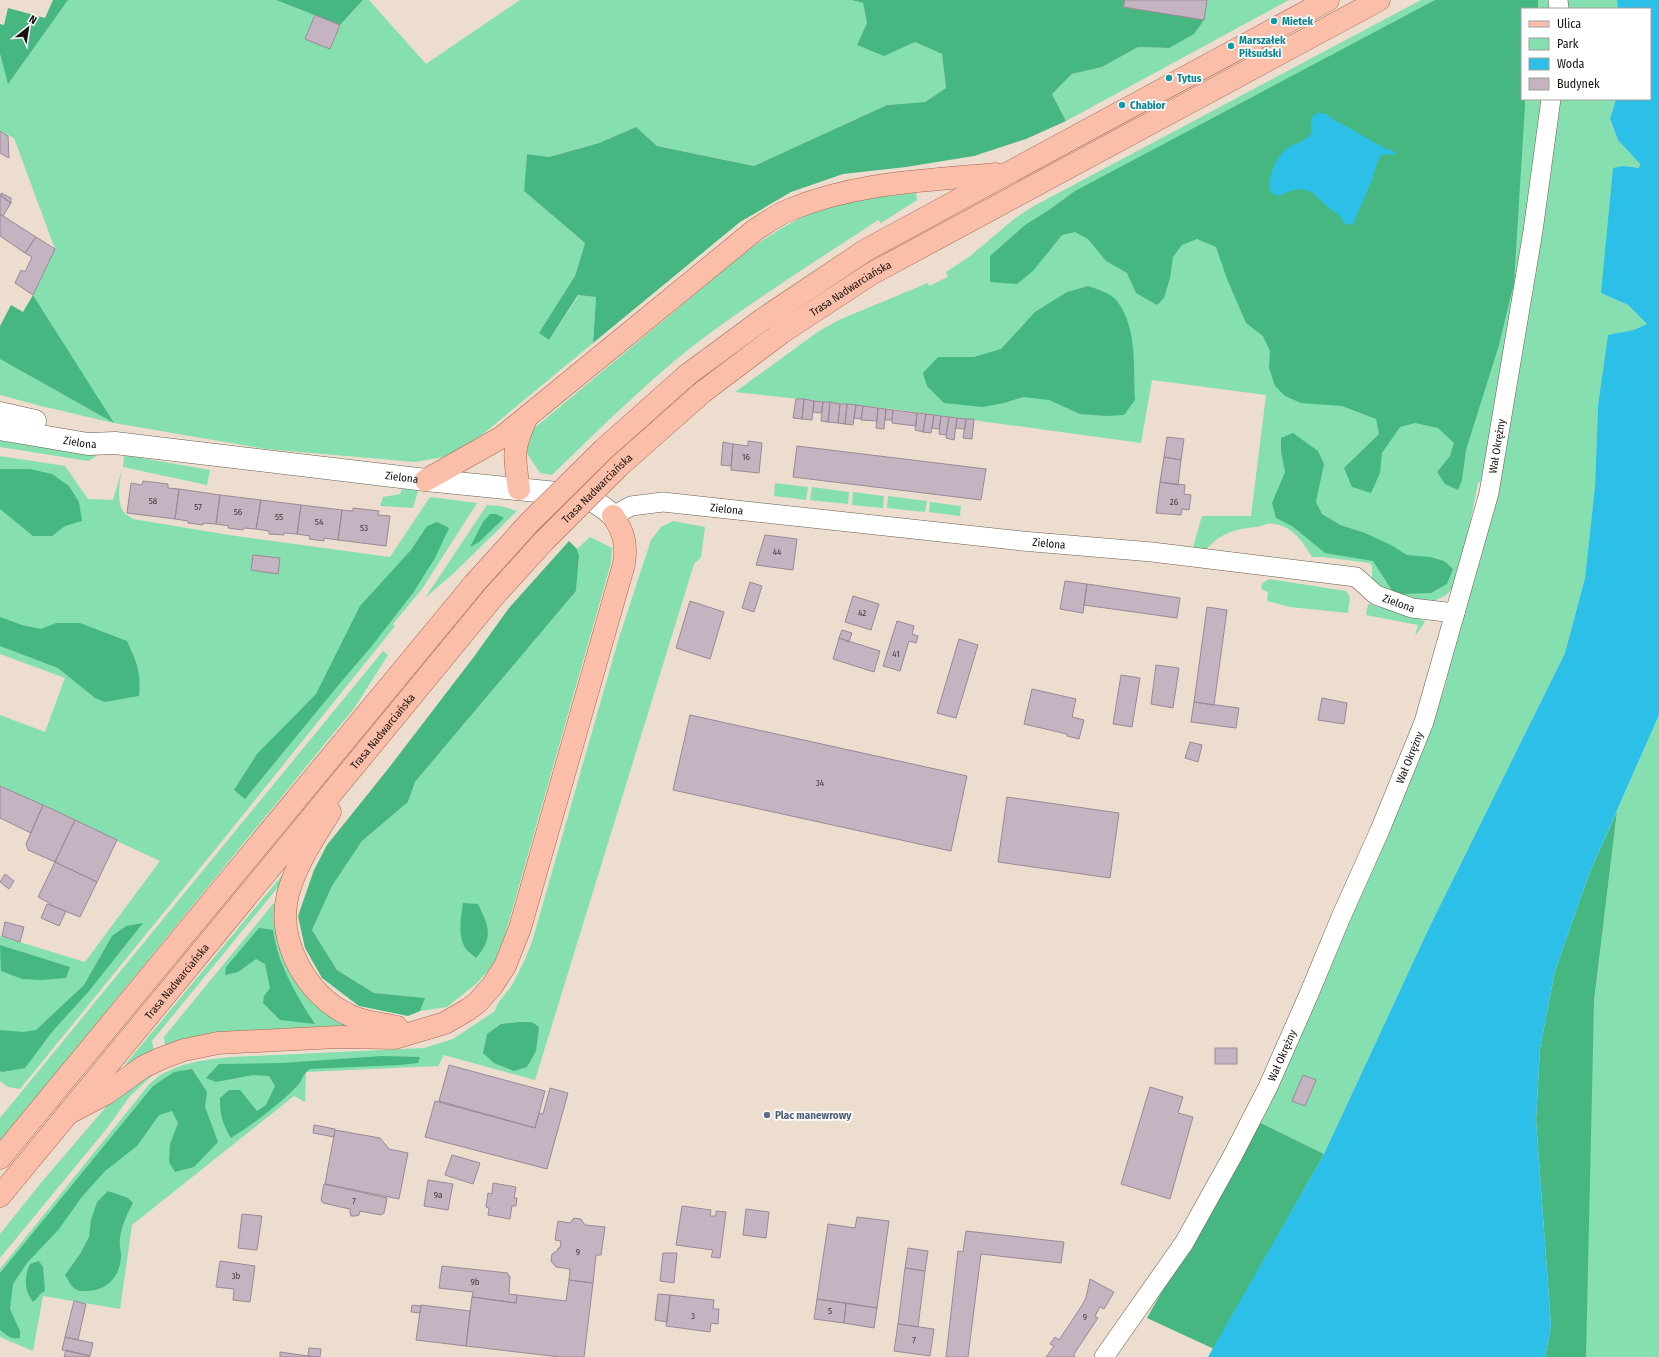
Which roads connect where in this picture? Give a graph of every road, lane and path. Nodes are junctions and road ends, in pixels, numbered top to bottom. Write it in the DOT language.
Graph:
graph roads {
  1 [pos="1328,0"];
  2 [pos="1379,0"];
  3 [pos="1552,100"];
  4 [pos="1005,173"];
  5 [pos="0,413"];
  6 [pos="526,419"];
  7 [pos="0,429"];
  8 [pos="115,442"];
  9 [pos="426,480"];
  10 [pos="519,490"];
  11 [pos="612,516"];
  12 [pos="1455,613"];
  13 [pos="369,748"];
  14 [pos="414,1031"];
  15 [pos="67,1114"];
  16 [pos="0,1158"];
  17 [pos="0,1196"];
  18 [pos="1104,1357"];
  1 -- 4 [label="main road, Trasa Nadwarciańska"];
  2 -- 13 [label="main road, Trasa Nadwarciańska, bridge"];
  3 -- 12 [label="street, Wał Okrężny"];
  4 -- 6 [label="main road"];
  4 -- 16 [label="main road, Trasa Nadwarciańska, bridge"];
  5 -- 8 [label="street"];
  6 -- 9 [label="main road"];
  6 -- 10 [label="main road"];
  7 -- 8 [label="street, Zielona"];
  8 -- 9 [label="street, Zielona"];
  9 -- 10 [label="street, Zielona"];
  10 -- 11 [label="street, Zielona"];
  11 -- 12 [label="street, Zielona"];
  11 -- 14 [label="main road"];
  12 -- 18 [label="street, Wał Okrężny"];
  13 -- 14 [label="main road"];
  13 -- 15 [label="main road, Trasa Nadwarciańska"];
  14 -- 15 [label="main road"];
  15 -- 17 [label="main road, Trasa Nadwarciańska"];
}
